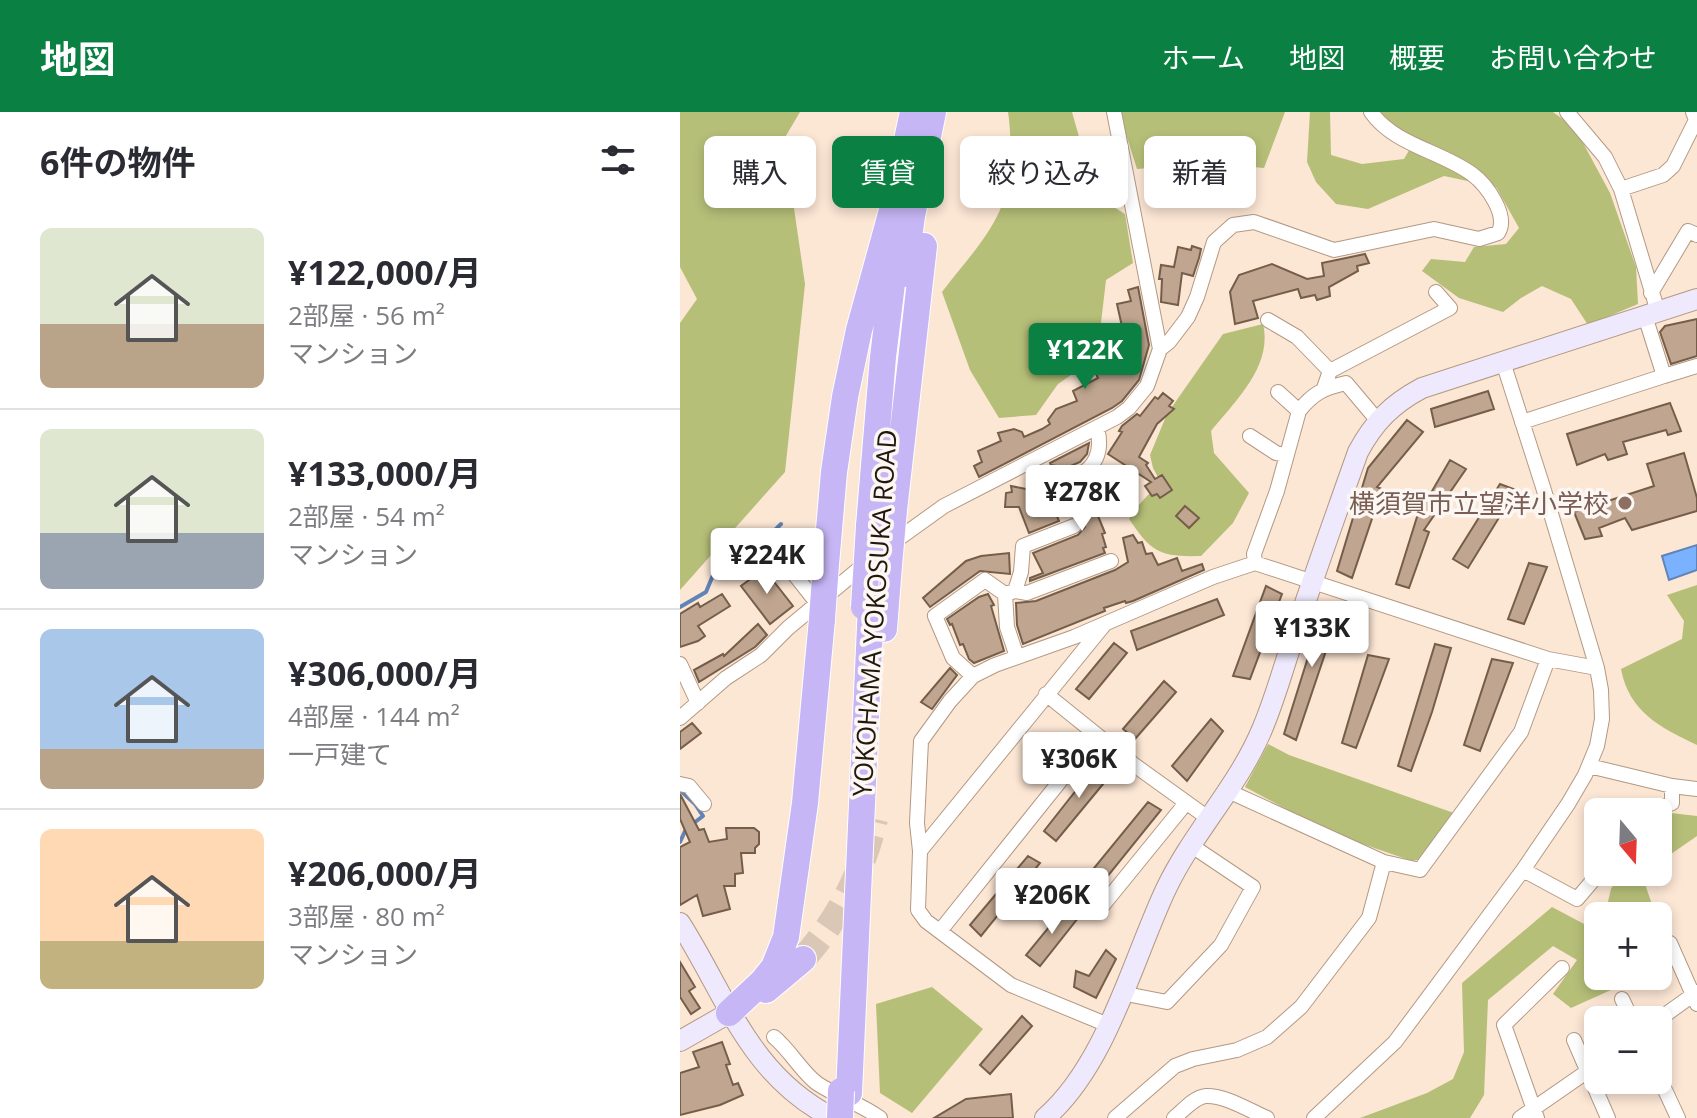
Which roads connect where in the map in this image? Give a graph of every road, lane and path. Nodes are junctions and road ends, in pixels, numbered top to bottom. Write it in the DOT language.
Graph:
graph roads {
  1 [pos="913,112"];
  2 [pos="922,112"];
  3 [pos="933,112"];
  4 [pos="943,112"];
  5 [pos="1114,112"];
  6 [pos="1371,112"];
  7 [pos="1569,112"];
  8 [pos="1693,112"];
  9 [pos="1621,189"];
  10 [pos="1697,235"];
  11 [pos="1436,292"];
  12 [pos="1697,299"];
  13 [pos="1651,307"];
  14 [pos="1268,320"];
  15 [pos="1160,349"];
  16 [pos="1503,362"];
  17 [pos="1697,366"];
  18 [pos="1330,371"];
  19 [pos="1664,376"];
  20 [pos="1324,388"];
  21 [pos="1278,392"];
  22 [pos="1299,411"];
  23 [pos="1378,421"];
  24 [pos="1522,422"];
  25 [pos="1097,428"];
  26 [pos="1250,436"];
  27 [pos="1285,455"];
  28 [pos="1027,463"];
  29 [pos="880,520"];
  30 [pos="1074,526"];
  31 [pos="768,541"];
  32 [pos="821,555"];
  33 [pos="1111,561"];
  34 [pos="1255,563"];
  35 [pos="788,566"];
  36 [pos="1312,583"];
  37 [pos="1010,593"];
  38 [pos="819,611"];
  39 [pos="1107,622"];
  40 [pos="1017,657"];
  41 [pos="1548,659"];
  42 [pos="680,664"];
  43 [pos="1597,668"];
  44 [pos="973,676"];
  45 [pos="1046,694"];
  46 [pos="698,703"];
  47 [pos="680,718"];
  48 [pos="1097,735"];
  49 [pos="1589,766"];
  50 [pos="680,784"];
  51 [pos="1672,786"];
  52 [pos="1697,789"];
  53 [pos="1228,791"];
  54 [pos="1672,798"];
  55 [pos="1186,803"];
  56 [pos="704,804"];
  57 [pos="1208,818"];
  58 [pos="875,819"];
  59 [pos="1192,846"];
  60 [pos="920,851"];
  61 [pos="1384,862"];
  62 [pos="1523,870"];
  63 [pos="1588,886"];
  64 [pos="1099,910"];
  65 [pos="680,923"];
  66 [pos="940,931"];
  67 [pos="1672,947"];
  68 [pos="803,959"];
  69 [pos="1562,968"];
  70 [pos="1121,993"];
  71 [pos="1696,996"];
  72 [pos="1622,999"];
  73 [pos="1625,1006"];
  74 [pos="1672,1011"];
  75 [pos="734,1021"];
  76 [pos="1108,1025"];
  77 [pos="774,1037"];
  78 [pos="1574,1040"];
  79 [pos="680,1041"];
  80 [pos="1584,1054"];
  81 [pos="1584,1074"];
  82 [pos="1601,1094"];
  83 [pos="1667,1094"];
  84 [pos="846,1101"];
  85 [pos="1242,1108"];
  86 [pos="1530,1115"];
  87 [pos="825,1116"];
  88 [pos="880,1118"];
  89 [pos="1045,1118"];
  90 [pos="1115,1118"];
  91 [pos="1174,1118"];
  92 [pos="1229,1118"];
  93 [pos="1267,1118"];
  94 [pos="1314,1118"];
  95 [pos="1608,1118"];
  96 [pos="1678,1118"];
  1 -- 32 [label="highway"];
  2 -- 29 [label="highway, YOKOHAMA YOKOSUKA ROAD"];
  3 -- 29 [label="highway, YOKOHAMA YOKOSUKA ROAD"];
  4 -- 29 [label="highway"];
  5 -- 15 [label="street"];
  6 -- 15 [label="street"];
  7 -- 9 [label="street"];
  8 -- 9 [label="street"];
  9 -- 13 [label="street"];
  10 -- 13 [label="street"];
  11 -- 18 [label="street"];
  12 -- 13 [label="street"];
  13 -- 16 [label="street"];
  13 -- 19 [label="street"];
  14 -- 18 [label="street"];
  15 -- 25 [label="street"];
  16 -- 23 [label="street"];
  16 -- 24 [label="street"];
  17 -- 19 [label="street"];
  18 -- 20 [label="street"];
  19 -- 24 [label="street"];
  20 -- 22 [label="street"];
  20 -- 23 [label="street"];
  21 -- 22 [label="street"];
  22 -- 27 [label="street"];
  23 -- 36 [label="street"];
  24 -- 43 [label="street"];
  25 -- 28 [label="street"];
  25 -- 28 [label="street"];
  26 -- 27 [label="street"];
  27 -- 34 [label="street"];
  28 -- 38 [label="street"];
  29 -- 58 [label="highway, bridge"];
  29 -- 84 [label="highway, YOKOHAMA YOKOSUKA ROAD"];
  30 -- 37 [label="street"];
  31 -- 35 [label="street"];
  32 -- 35 [label="street"];
  32 -- 38 [label="highway, bridge"];
  33 -- 37 [label="street"];
  34 -- 36 [label="street"];
  34 -- 39 [label="street"];
  35 -- 38 [label="street"];
  36 -- 41 [label="street"];
  36 -- 53 [label="street"];
  37 -- 40 [label="street"];
  37 -- 44 [label="street"];
  38 -- 46 [label="street"];
  38 -- 75 [label="highway"];
  39 -- 40 [label="street"];
  39 -- 45 [label="street"];
  40 -- 44 [label="street"];
  41 -- 43 [label="street"];
  41 -- 61 [label="street"];
  42 -- 46 [label="street"];
  43 -- 49 [label="street"];
  44 -- 60 [label="street"];
  45 -- 48 [label="street"];
  45 -- 60 [label="street"];
  46 -- 47 [label="street"];
  48 -- 55 [label="street"];
  48 -- 66 [label="street"];
  49 -- 51 [label="street"];
  49 -- 62 [label="street"];
  50 -- 56 [label="street"];
  51 -- 52 [label="street"];
  51 -- 54 [label="street"];
  53 -- 57 [label="street"];
  53 -- 61 [label="street"];
  55 -- 57 [label="street"];
  55 -- 64 [label="street"];
  57 -- 59 [label="street"];
  59 -- 70 [label="street"];
  59 -- 70 [label="street"];
  60 -- 66 [label="street"];
  61 -- 90 [label="street"];
  62 -- 63 [label="street"];
  62 -- 94 [label="street"];
  65 -- 75 [label="street"];
  66 -- 76 [label="street"];
  67 -- 71 [label="street"];
  68 -- 75 [label="highway"];
  69 -- 86 [label="street"];
  70 -- 76 [label="street"];
  71 -- 74 [label="street"];
  72 -- 73 [label="street"];
  75 -- 79 [label="street"];
  75 -- 87 [label="street"];
  76 -- 89 [label="street"];
  77 -- 88 [label="street"];
  78 -- 80 [label="street"];
  81 -- 86 [label="street"];
  82 -- 95 [label="street"];
  83 -- 96 [label="street"];
  84 -- 87 [label="highway, YOKOHAMA YOKOSUKA ROAD, bridge"];
  85 -- 91 [label="street"];
  85 -- 92 [label="street"];
  85 -- 93 [label="street"];
}
